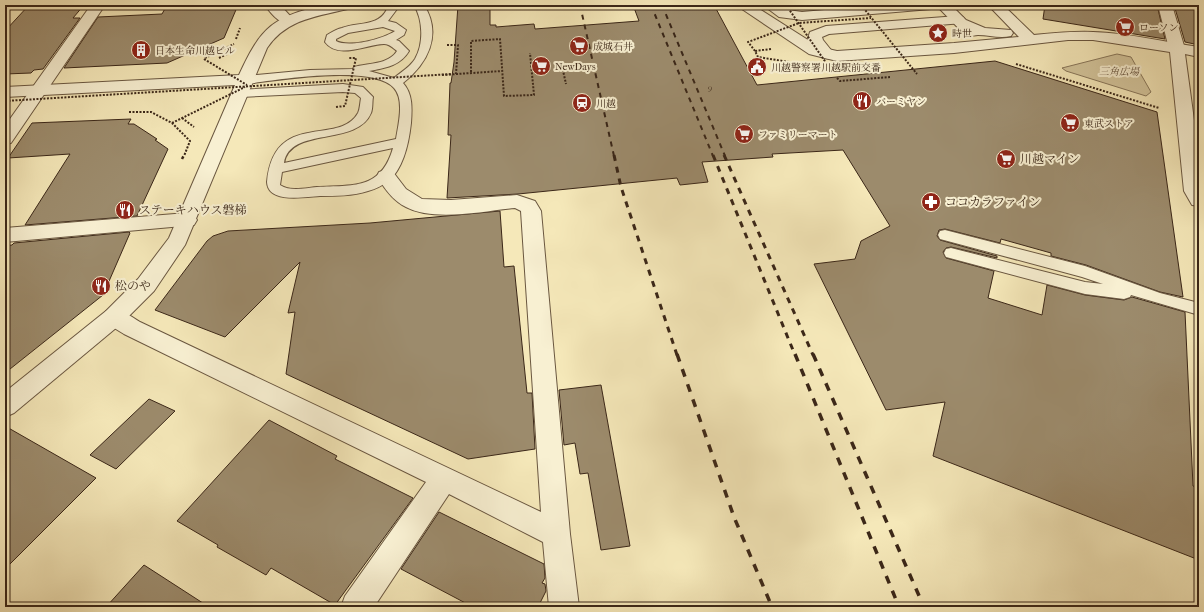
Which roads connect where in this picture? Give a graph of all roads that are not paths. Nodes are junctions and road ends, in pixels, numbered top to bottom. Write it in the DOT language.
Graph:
graph roads {
  1 [pos="98,5"];
  2 [pos="272,5"];
  3 [pos="347,5"];
  4 [pos="389,5"];
  5 [pos="419,5"];
  6 [pos="743,5"];
  7 [pos="770,5"];
  8 [pos="931,5"];
  9 [pos="943,5"];
  10 [pos="995,5"];
  11 [pos="1166,5"];
  12 [pos="287,20"];
  13 [pos="959,22"];
  14 [pos="371,25"];
  15 [pos="1027,35"];
  16 [pos="386,41"];
  17 [pos="954,48"];
  18 [pos="1177,49"];
  19 [pos="1199,52"];
  20 [pos="827,55"];
  21 [pos="341,72"];
  22 [pos="395,83"];
  23 [pos="245,86"];
  24 [pos="5,92"];
  25 [pos="34,98"];
  26 [pos="5,106"];
  27 [pos="5,139"];
  28 [pos="402,142"];
  29 [pos="276,170"];
  30 [pos="386,176"];
  31 [pos="1199,200"];
  32 [pos="187,220"];
  33 [pos="5,235"];
  34 [pos="945,235"];
  35 [pos="951,253"];
  36 [pos="1158,298"];
  37 [pos="1199,309"];
  38 [pos="114,317"];
  39 [pos="5,406"];
  40 [pos="444,478"];
  41 [pos="556,534"];
  42 [pos="356,607"];
  43 [pos="564,607"];
  1 -- 25 [label="street"];
  2 -- 12 [label="street"];
  3 -- 12 [label="street"];
  4 -- 14 [label="lane"];
  5 -- 22 [label="lane"];
  6 -- 20 [label="street"];
  7 -- 8 [label="street"];
  9 -- 13 [label="street"];
  10 -- 15 [label="street"];
  11 -- 18 [label="street"];
  12 -- 23 [label="street"];
  13 -- 15 [label="street"];
  13 -- 17 [label="street"];
  13 -- 20 [label="street"];
  14 -- 16 [label="lane"];
  14 -- 16 [label="lane"];
  15 -- 17 [label="street"];
  15 -- 18 [label="street"];
  16 -- 21 [label="lane"];
  17 -- 20 [label="street"];
  18 -- 19 [label="street"];
  18 -- 31 [label="street"];
  21 -- 22 [label="lane"];
  21 -- 23 [label="lane"];
  22 -- 28 [label="lane"];
  23 -- 25 [label="street"];
  23 -- 29 [label="lane"];
  23 -- 32 [label="street"];
  24 -- 25 [label="street"];
  25 -- 26 [label="street"];
  25 -- 27 [label="street"];
  28 -- 29 [label="lane"];
  28 -- 30 [label="lane"];
  29 -- 30 [label="lane"];
  30 -- 41 [label="street"];
  32 -- 33 [label="street"];
  32 -- 38 [label="street"];
  34 -- 36 [label="lane"];
  35 -- 36 [label="lane"];
  36 -- 37 [label="lane"];
  38 -- 39 [label="street"];
  38 -- 40 [label="street"];
  40 -- 41 [label="street"];
  40 -- 42 [label="street"];
  41 -- 43 [label="street"];
}
